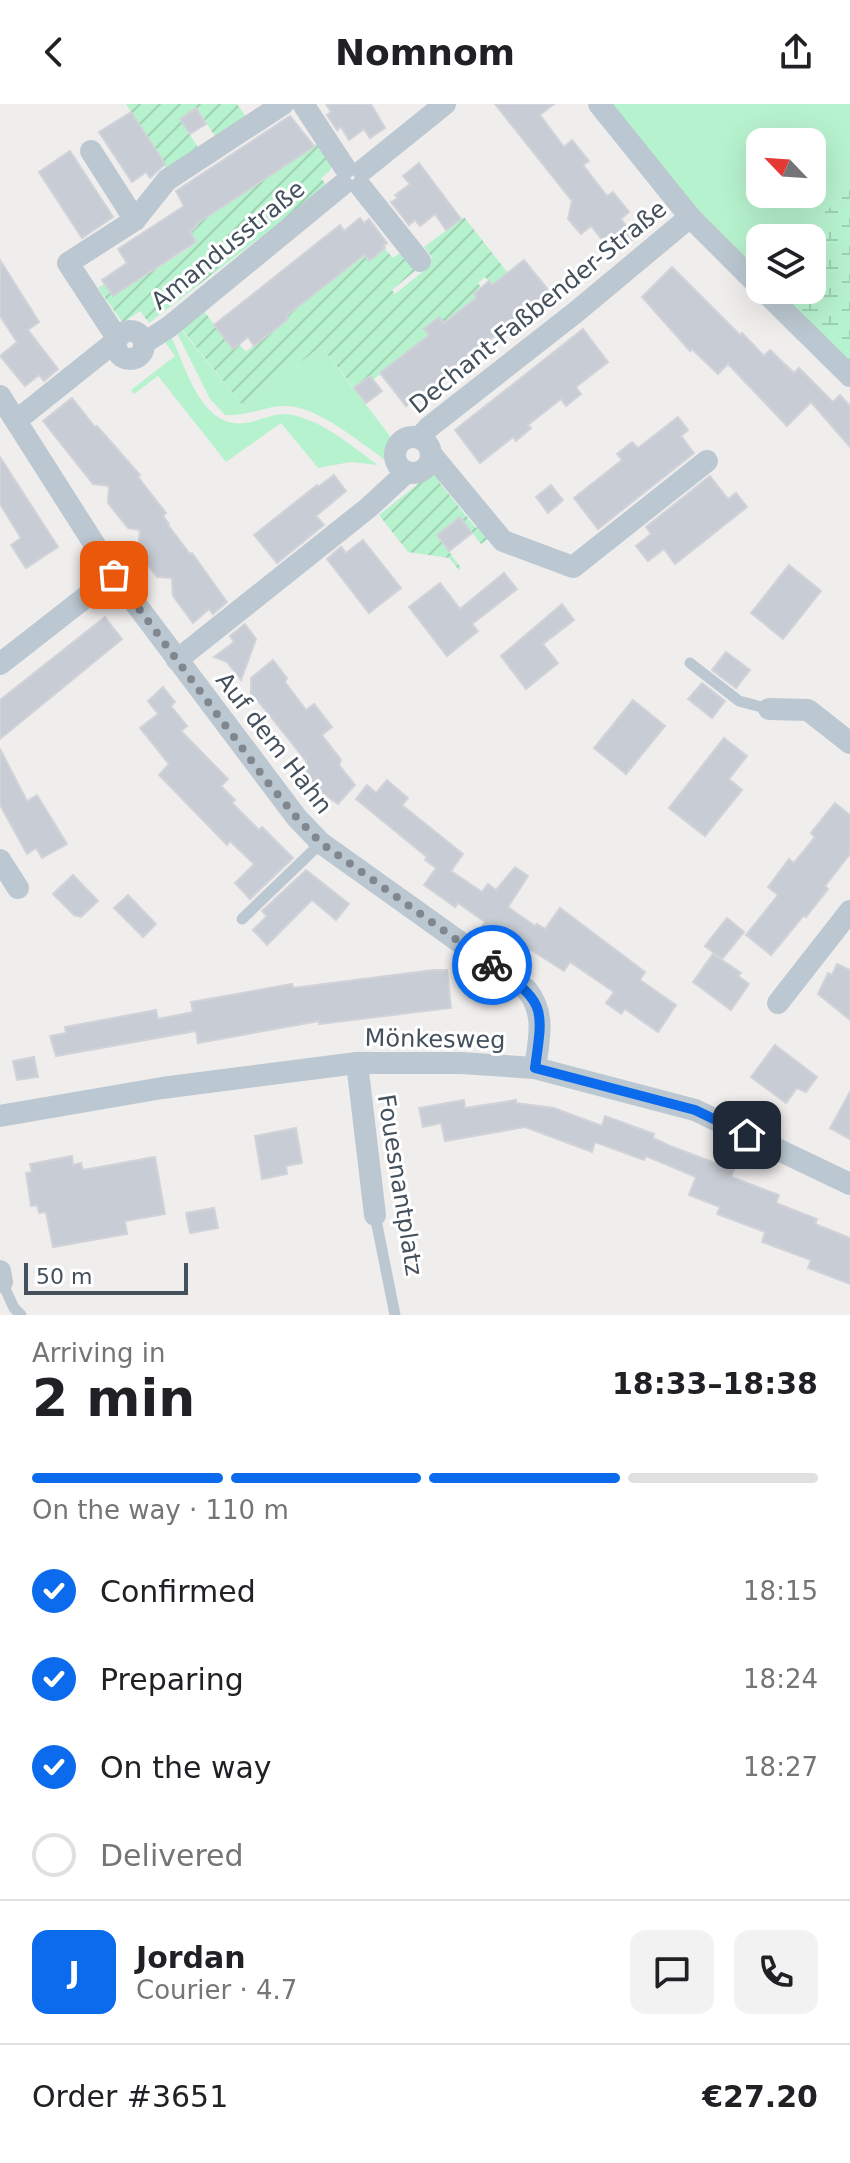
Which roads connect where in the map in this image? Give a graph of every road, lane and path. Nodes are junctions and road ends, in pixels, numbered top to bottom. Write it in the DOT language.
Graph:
graph roads {
  1 [pos="283,104"];
  2 [pos="303,104"];
  3 [pos="445,104"];
  4 [pos="599,104"];
  5 [pos="91,151"];
  6 [pos="353,178"];
  7 [pos="690,217"];
  8 [pos="135,220"];
  9 [pos="420,261"];
  10 [pos="746,272"];
  11 [pos="778,304"];
  12 [pos="116,340"];
  13 [pos="850,376"];
  14 [pos="0,396"];
  15 [pos="17,420"];
  16 [pos="425,446"];
  17 [pos="707,461"];
  18 [pos="407,472"];
  19 [pos="114,575"];
  20 [pos="177,660"];
  21 [pos="690,663"];
  22 [pos="0,664"];
  23 [pos="769,709"];
  24 [pos="850,743"];
  25 [pos="321,843"];
  26 [pos="0,860"];
  27 [pos="18,888"];
  28 [pos="850,911"];
  29 [pos="242,919"];
  30 [pos="778,1003"];
  31 [pos="357,1063"];
  32 [pos="535,1068"];
  33 [pos="0,1116"];
  34 [pos="850,1184"];
  35 [pos="375,1215"];
  36 [pos="1,1277"];
  37 [pos="21,1315"];
  38 [pos="395,1315"];
  1 -- 8 [label="street"];
  2 -- 6 [label="street"];
  3 -- 6 [label="street, Amandusstraße"];
  4 -- 7 [label="street"];
  5 -- 8 [label="street"];
  6 -- 9 [label="street"];
  6 -- 12 [label="street, Amandusstraße"];
  7 -- 10 [label="street"];
  7 -- 16 [label="street, Dechant-Faßbender-Straße"];
  8 -- 12 [label="street"];
  11 -- 13 [label="street"];
  12 -- 15 [label="street"];
  14 -- 15 [label="street, Auf dem Hahn"];
  15 -- 19 [label="street, Auf dem Hahn"];
  16 -- 17 [label="street, Dechant-Faßbender-Straße"];
  16 -- 18 [label="street, Dechant-Faßbender-Straße"];
  16 -- 18 [label="street, Dechant-Faßbender-Straße"];
  18 -- 20 [label="street, Dechant-Faßbender-Straße"];
  19 -- 20 [label="street, Auf dem Hahn"];
  19 -- 22 [label="street"];
  20 -- 25 [label="street, Auf dem Hahn"];
  21 -- 23 [label="lane"];
  23 -- 24 [label="street"];
  25 -- 29 [label="lane"];
  25 -- 32 [label="street, Auf dem Hahn"];
  26 -- 27 [label="street"];
  28 -- 30 [label="street"];
  31 -- 32 [label="street, Mönkesweg"];
  31 -- 33 [label="street, Mönkesweg"];
  31 -- 35 [label="street, Fouesnantplatz"];
  32 -- 34 [label="street, Mönkesweg"];
  35 -- 38 [label="lane, Fouesnantplatz"];
  36 -- 37 [label="lane"];
}
